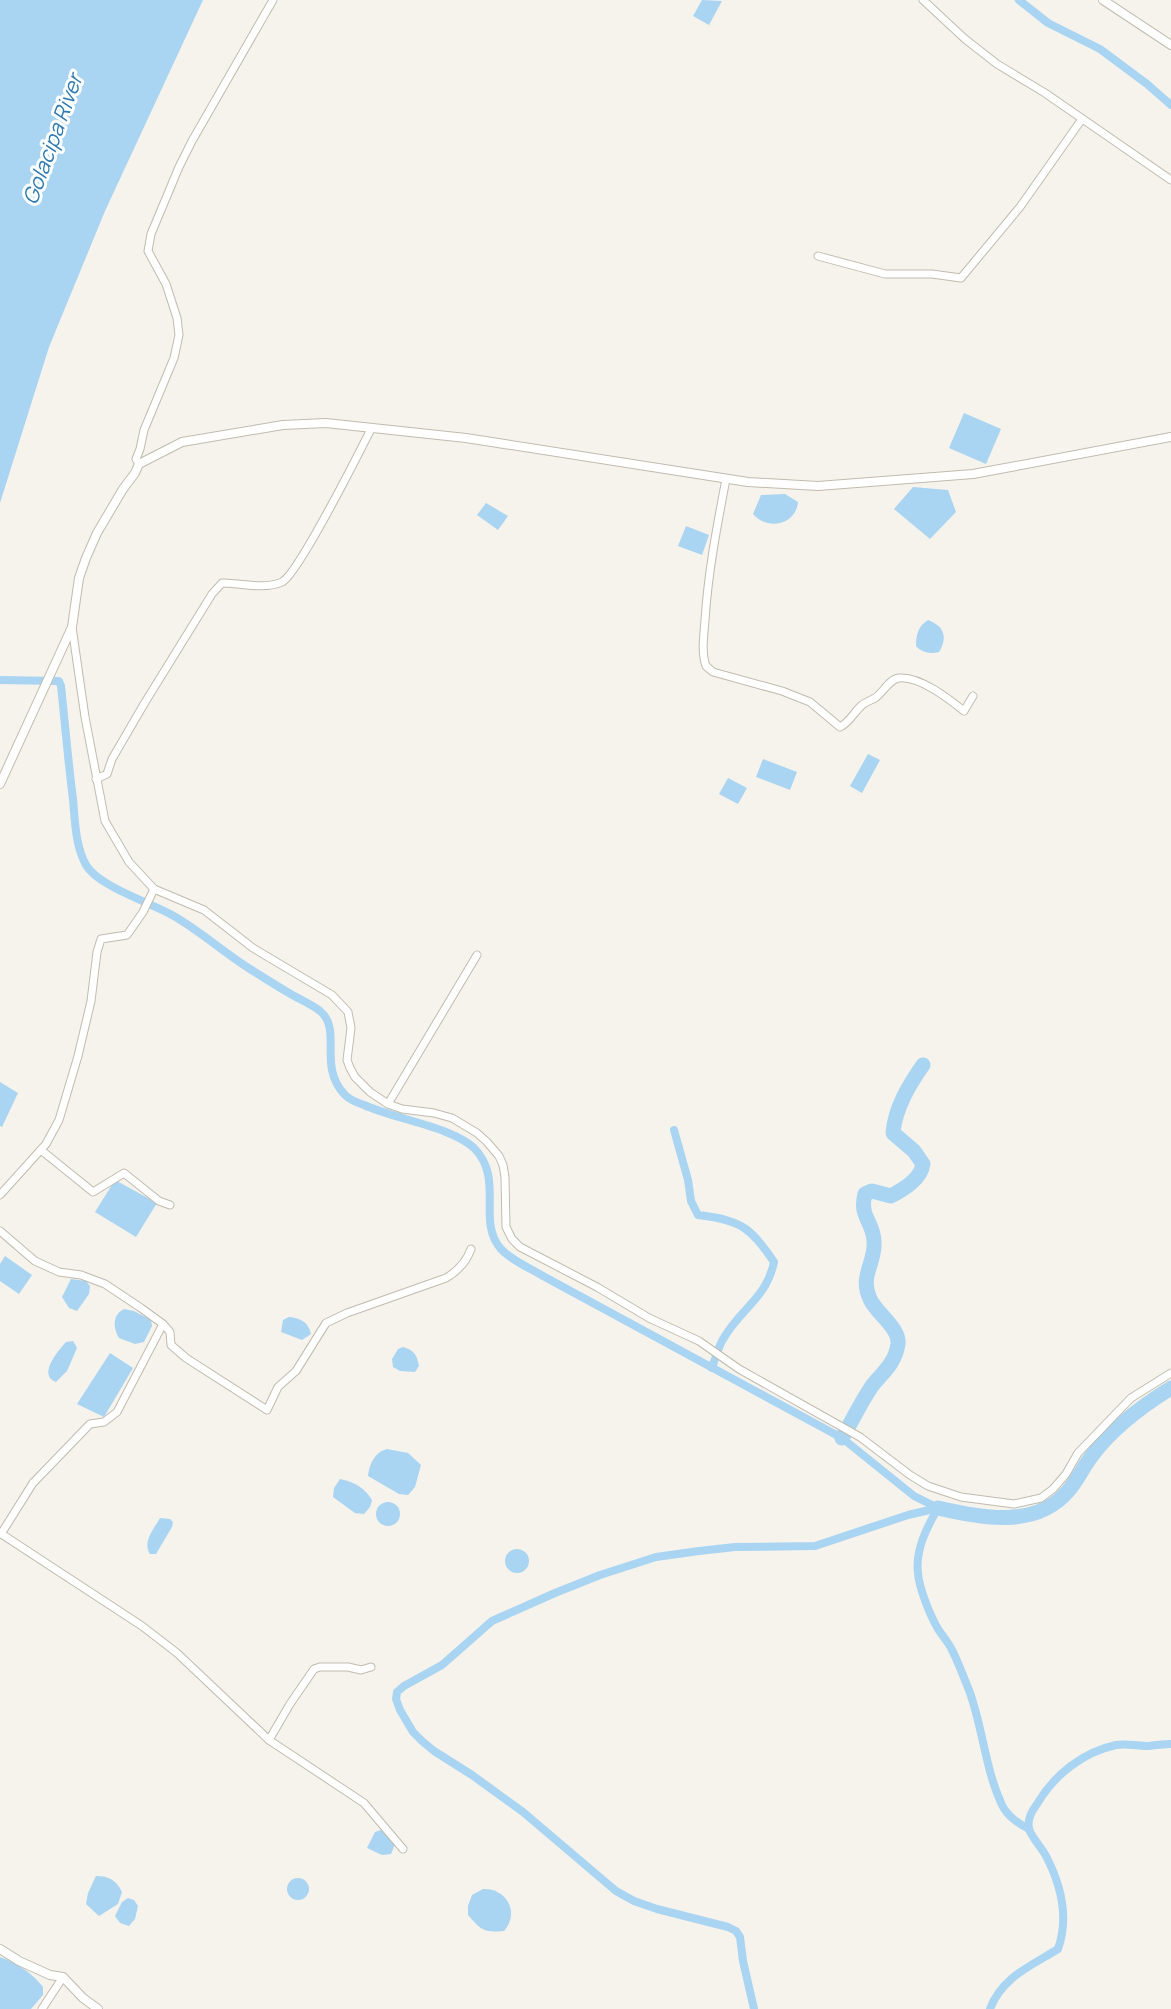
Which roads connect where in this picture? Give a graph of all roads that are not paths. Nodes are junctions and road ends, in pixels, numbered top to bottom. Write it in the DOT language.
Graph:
graph roads {
  1 [pos="273,0"];
  2 [pos="922,0"];
  3 [pos="1103,0"];
  4 [pos="1171,45"];
  5 [pos="1082,119"];
  6 [pos="1171,180"];
  7 [pos="819,256"];
  8 [pos="371,429"];
  9 [pos="1171,437"];
  10 [pos="139,464"];
  11 [pos="726,479"];
  12 [pos="72,627"];
  13 [pos="973,696"];
  14 [pos="96,779"];
  15 [pos="0,784"];
  16 [pos="154,889"];
  17 [pos="477,955"];
  18 [pos="388,1104"];
  19 [pos="41,1150"];
  20 [pos="0,1195"];
  21 [pos="170,1205"];
  22 [pos="0,1231"];
  23 [pos="471,1250"];
  24 [pos="163,1324"];
  25 [pos="1171,1373"];
  26 [pos="0,1533"];
  27 [pos="371,1667"];
  28 [pos="269,1740"];
  29 [pos="403,1849"];
  30 [pos="0,1949"];
  31 [pos="63,1977"];
  32 [pos="42,2009"];
  33 [pos="98,2009"];
  1 -- 10 [label="street"];
  2 -- 5 [label="street"];
  3 -- 4 [label="street"];
  5 -- 6 [label="street"];
  5 -- 7 [label="street"];
  8 -- 10 [label="street"];
  8 -- 11 [label="street"];
  8 -- 14 [label="street"];
  9 -- 11 [label="street"];
  10 -- 12 [label="street"];
  11 -- 13 [label="street"];
  12 -- 14 [label="street"];
  12 -- 15 [label="street"];
  14 -- 16 [label="street"];
  16 -- 18 [label="street"];
  16 -- 19 [label="street"];
  17 -- 18 [label="street"];
  18 -- 25 [label="street"];
  19 -- 20 [label="street"];
  19 -- 21 [label="street"];
  22 -- 24 [label="street"];
  23 -- 24 [label="street"];
  24 -- 26 [label="street"];
  26 -- 28 [label="street"];
  27 -- 28 [label="street"];
  28 -- 29 [label="street"];
  30 -- 31 [label="street"];
  31 -- 32 [label="street"];
  31 -- 33 [label="street"];
}
